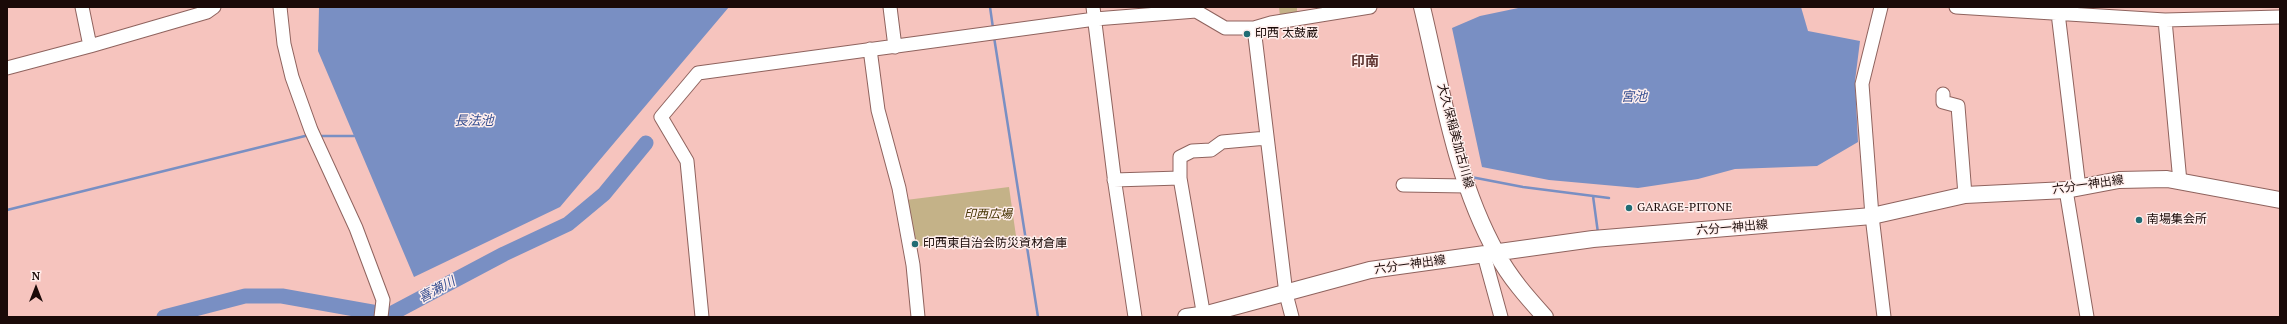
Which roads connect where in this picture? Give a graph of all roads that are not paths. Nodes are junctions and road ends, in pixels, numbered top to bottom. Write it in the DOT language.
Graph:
graph roads {
  1 [pos="82,7"];
  2 [pos="214,7"];
  3 [pos="280,7"];
  4 [pos="890,7"];
  5 [pos="1370,7"];
  6 [pos="1422,7"];
  7 [pos="1881,7"];
  8 [pos="1956,7"];
  9 [pos="1094,13"];
  10 [pos="2058,13"];
  11 [pos="2280,17"];
  12 [pos="2165,20"];
  13 [pos="1254,28"];
  14 [pos="90,46"];
  15 [pos="896,47"];
  16 [pos="870,49"];
  17 [pos="7,68"];
  18 [pos="1943,94"];
  19 [pos="1267,138"];
  20 [pos="1180,178"];
  21 [pos="1114,180"];
  22 [pos="2180,182"];
  23 [pos="1404,185"];
  24 [pos="1466,186"];
  25 [pos="2073,189"];
  26 [pos="1965,195"];
  27 [pos="2280,200"];
  28 [pos="1872,216"];
  29 [pos="1490,254"];
  30 [pos="1286,294"];
  31 [pos="382,312"];
  32 [pos="1203,316"];
  33 [pos="702,317"];
  34 [pos="918,317"];
  35 [pos="1135,317"];
  36 [pos="1186,317"];
  37 [pos="1292,317"];
  38 [pos="1500,317"];
  39 [pos="1545,317"];
  40 [pos="1884,317"];
  41 [pos="2087,317"];
  1 -- 14 [label="street"];
  2 -- 14 [label="street"];
  3 -- 31 [label="street"];
  4 -- 15 [label="street"];
  5 -- 13 [label="street"];
  6 -- 24 [label="main road, 大久保稲美加古川線"];
  7 -- 28 [label="street"];
  8 -- 10 [label="street"];
  9 -- 13 [label="street"];
  9 -- 15 [label="street"];
  9 -- 21 [label="street"];
  10 -- 12 [label="street"];
  10 -- 25 [label="street"];
  11 -- 12 [label="street"];
  12 -- 22 [label="street"];
  13 -- 19 [label="street"];
  14 -- 17 [label="street"];
  15 -- 16 [label="street"];
  16 -- 33 [label="street"];
  16 -- 34 [label="street"];
  18 -- 26 [label="street"];
  19 -- 20 [label="street"];
  19 -- 30 [label="street"];
  20 -- 21 [label="street"];
  20 -- 32 [label="street"];
  21 -- 35 [label="street"];
  22 -- 25 [label="main road, 六分一神出線"];
  22 -- 27 [label="main road, 六分一神出線"];
  23 -- 24 [label="street"];
  24 -- 29 [label="main road, 大久保稲美加古川線"];
  25 -- 26 [label="main road, 六分一神出線"];
  25 -- 41 [label="street"];
  26 -- 28 [label="main road, 六分一神出線"];
  28 -- 29 [label="main road, 六分一神出線"];
  28 -- 40 [label="street"];
  29 -- 30 [label="main road, 六分一神出線"];
  29 -- 38 [label="street"];
  29 -- 39 [label="main road, 大久保稲美加古川線"];
  30 -- 32 [label="main road, 六分一神出線"];
  30 -- 37 [label="street"];
  32 -- 36 [label="main road, 六分一神出線"];
}
